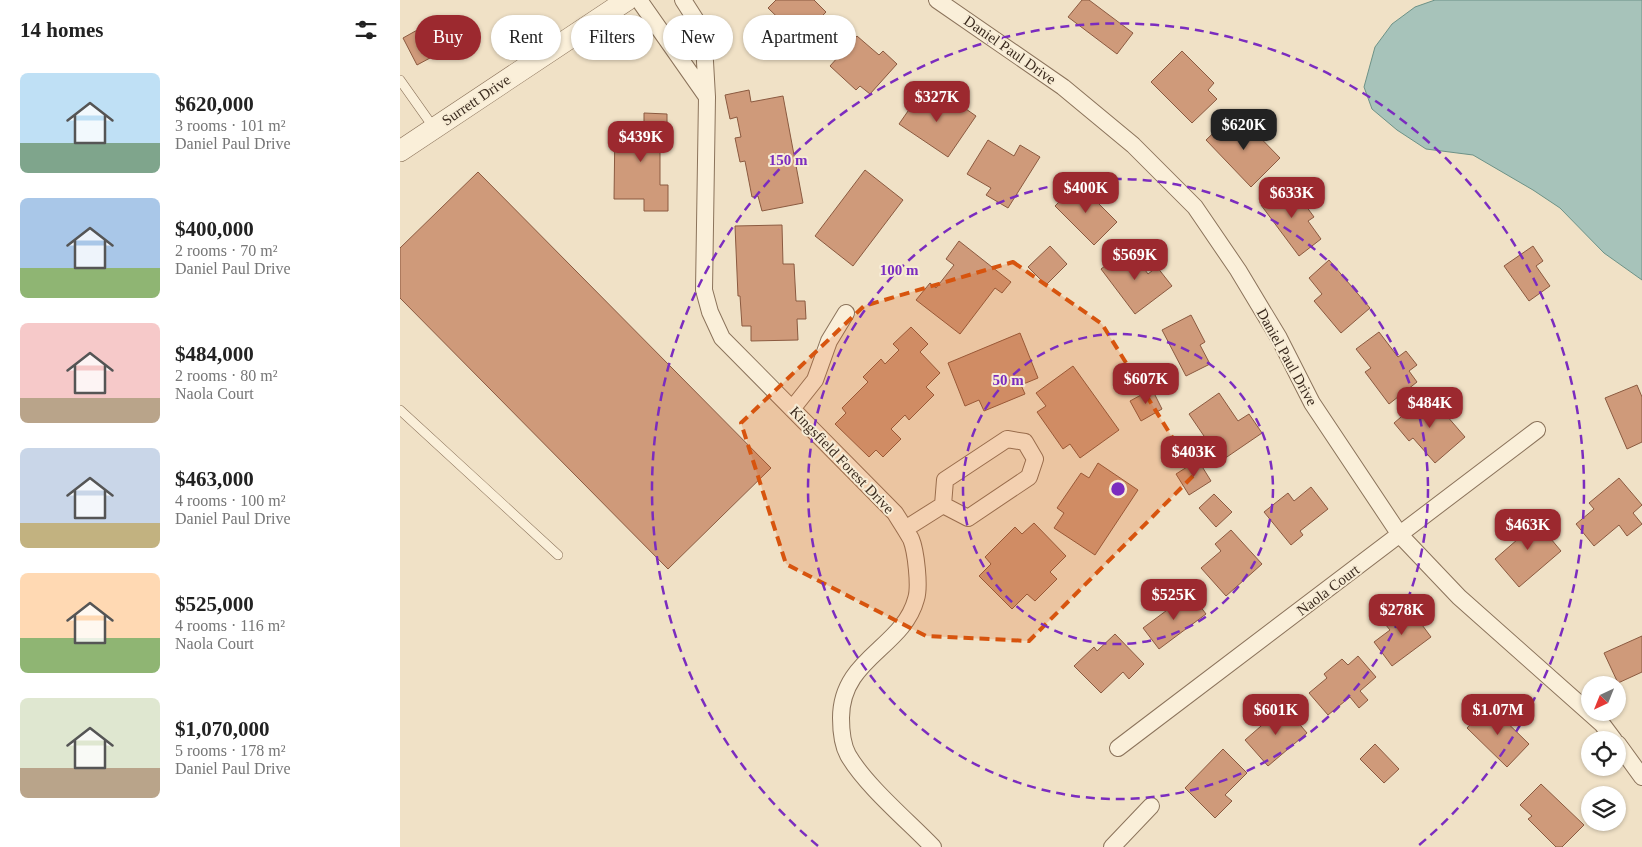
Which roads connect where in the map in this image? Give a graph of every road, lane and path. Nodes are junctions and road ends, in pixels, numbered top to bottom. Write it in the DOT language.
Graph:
graph roads {
  1 [pos="627,0"];
  2 [pos="639,0"];
  3 [pos="684,0"];
  4 [pos="937,0"];
  5 [pos="400,80"];
  6 [pos="706,97"];
  7 [pos="434,128"];
  8 [pos="400,151"];
  9 [pos="846,313"];
  10 [pos="792,409"];
  11 [pos="400,410"];
  12 [pos="1537,430"];
  13 [pos="943,505"];
  14 [pos="905,530"];
  15 [pos="1400,535"];
  16 [pos="558,554"];
  17 [pos="1607,731"];
  18 [pos="1118,748"];
  19 [pos="1626,755"];
  20 [pos="1642,777"];
  21 [pos="1151,806"];
  22 [pos="933,847"];
  23 [pos="1112,847"];
  1 -- 7 [label="street, Surrett Drive"];
  2 -- 6 [label="street"];
  3 -- 6 [label="street, Kingsfield Forest Drive"];
  4 -- 15 [label="street, Daniel Paul Drive"];
  5 -- 7 [label="lane"];
  6 -- 10 [label="street, Kingsfield Forest Drive"];
  7 -- 8 [label="street, Surrett Drive"];
  9 -- 10 [label="street"];
  10 -- 14 [label="street, Kingsfield Forest Drive"];
  11 -- 16 [label="lane"];
  12 -- 15 [label="street, Naola Court"];
  13 -- 13 [label="street"];
  13 -- 14 [label="street"];
  14 -- 22 [label="street, Kingsfield Forest Drive"];
  15 -- 17 [label="street, Daniel Paul Drive"];
  15 -- 18 [label="street, Naola Court"];
  19 -- 20 [label="street"];
  21 -- 23 [label="street"];
}
